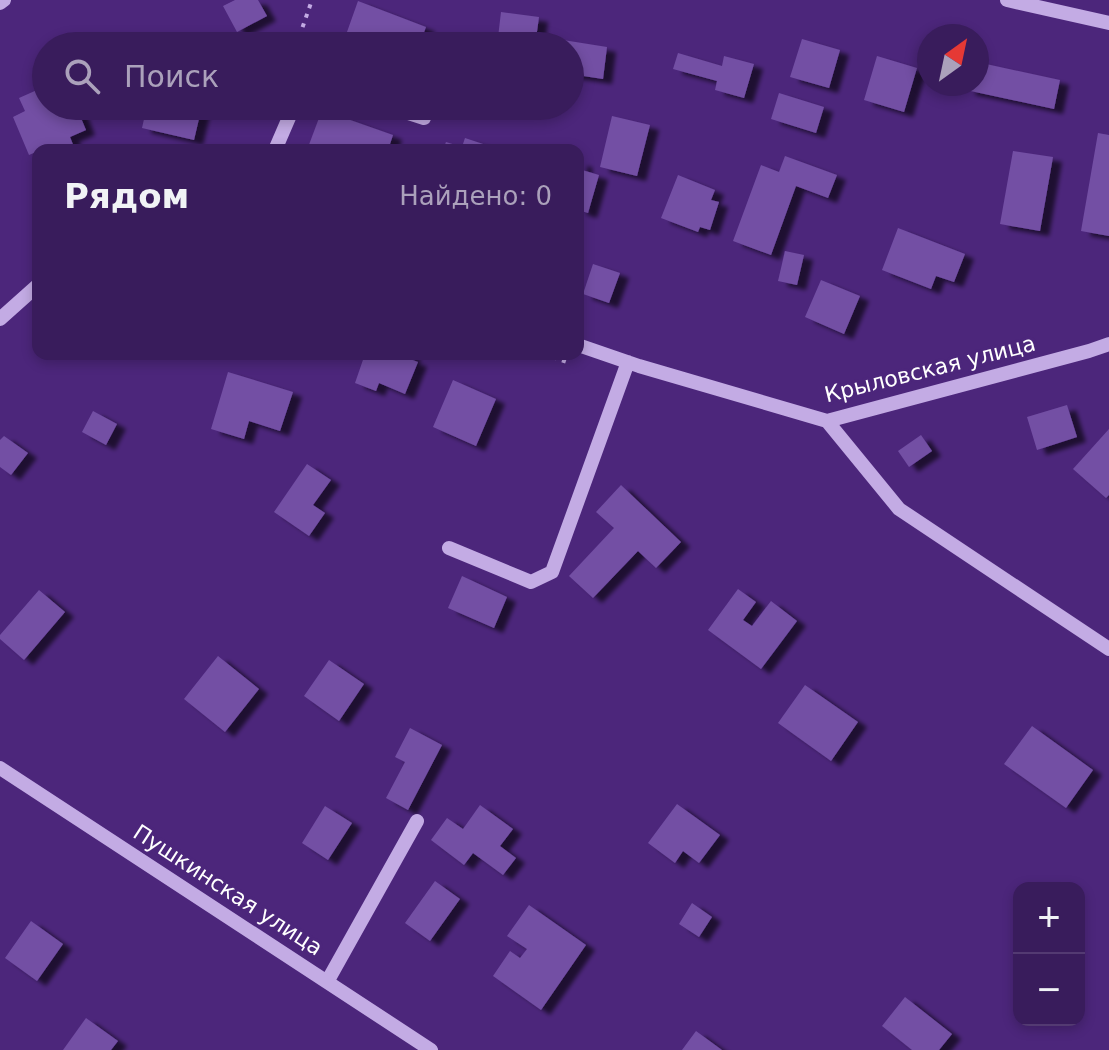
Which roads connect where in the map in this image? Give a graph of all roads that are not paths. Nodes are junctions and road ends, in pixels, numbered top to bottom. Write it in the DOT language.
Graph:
graph roads {
  1 [pos="1007,0"];
  2 [pos="1109,23"];
  3 [pos="288,120"];
  4 [pos="278,144"];
  5 [pos="32,290"];
  6 [pos="0,319"];
  7 [pos="1109,344"];
  8 [pos="584,347"];
  9 [pos="628,362"];
  10 [pos="827,421"];
  11 [pos="449,548"];
  12 [pos="1109,649"];
  13 [pos="0,768"];
  14 [pos="417,821"];
  15 [pos="327,982"];
  16 [pos="431,1050"];
  1 -- 2 [label="street"];
  3 -- 4 [label="street"];
  5 -- 6 [label="street"];
  7 -- 10 [label="street, Крыловская улица"];
  8 -- 9 [label="street, Крыловская улица"];
  9 -- 10 [label="street, Крыловская улица"];
  9 -- 11 [label="street"];
  10 -- 12 [label="street"];
  13 -- 15 [label="street, Пушкинская улица"];
  14 -- 15 [label="street"];
  15 -- 16 [label="street, Пушкинская улица"];
}
